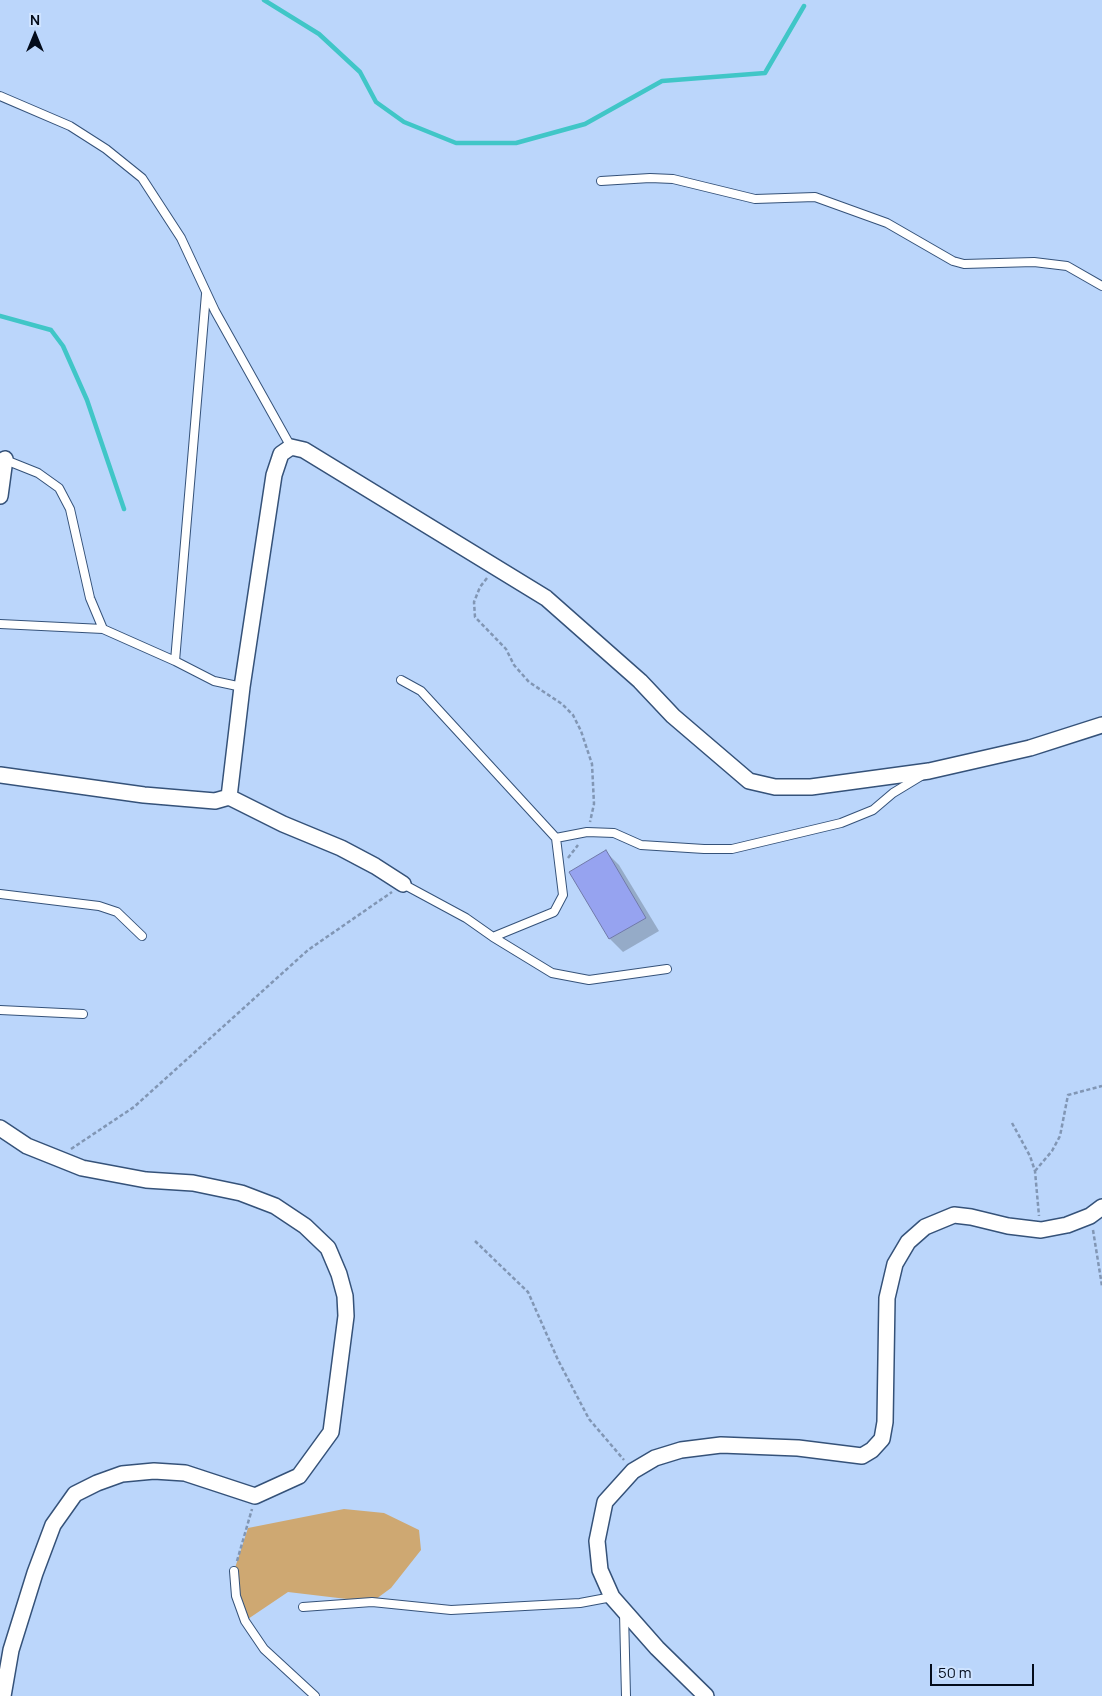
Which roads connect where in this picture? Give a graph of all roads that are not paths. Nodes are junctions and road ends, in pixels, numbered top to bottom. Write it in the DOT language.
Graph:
graph roads {
  1 [pos="0,96"];
  2 [pos="601,181"];
  3 [pos="1102,286"];
  4 [pos="206,292"];
  5 [pos="291,447"];
  6 [pos="3,458"];
  7 [pos="0,496"];
  8 [pos="0,624"];
  9 [pos="103,629"];
  10 [pos="176,661"];
  11 [pos="401,680"];
  12 [pos="242,687"];
  13 [pos="1102,724"];
  14 [pos="929,771"];
  15 [pos="0,775"];
  16 [pos="229,797"];
  17 [pos="556,838"];
  18 [pos="403,884"];
  19 [pos="0,894"];
  20 [pos="142,936"];
  21 [pos="493,937"];
  22 [pos="667,969"];
  23 [pos="0,1010"];
  24 [pos="83,1014"];
  25 [pos="0,1128"];
  26 [pos="1096,1212"];
  27 [pos="234,1571"];
  28 [pos="612,1597"];
  29 [pos="303,1607"];
  30 [pos="624,1611"];
  31 [pos="3,1696"];
  32 [pos="315,1696"];
  33 [pos="626,1696"];
  34 [pos="706,1696"];
  1 -- 4 [label="lane"];
  2 -- 3 [label="lane"];
  4 -- 5 [label="lane"];
  4 -- 10 [label="lane"];
  5 -- 12 [label="street"];
  5 -- 14 [label="street"];
  6 -- 7 [label="street"];
  6 -- 9 [label="lane"];
  8 -- 9 [label="lane"];
  9 -- 10 [label="lane"];
  10 -- 12 [label="lane"];
  11 -- 17 [label="lane"];
  12 -- 16 [label="street"];
  13 -- 14 [label="street"];
  14 -- 17 [label="lane"];
  15 -- 16 [label="street"];
  16 -- 18 [label="street"];
  17 -- 21 [label="lane"];
  18 -- 21 [label="lane"];
  19 -- 20 [label="lane"];
  21 -- 22 [label="lane"];
  23 -- 24 [label="lane"];
  25 -- 31 [label="street"];
  26 -- 28 [label="street"];
  27 -- 32 [label="lane"];
  28 -- 29 [label="lane"];
  28 -- 30 [label="street"];
  30 -- 33 [label="lane"];
  30 -- 34 [label="street"];
}
